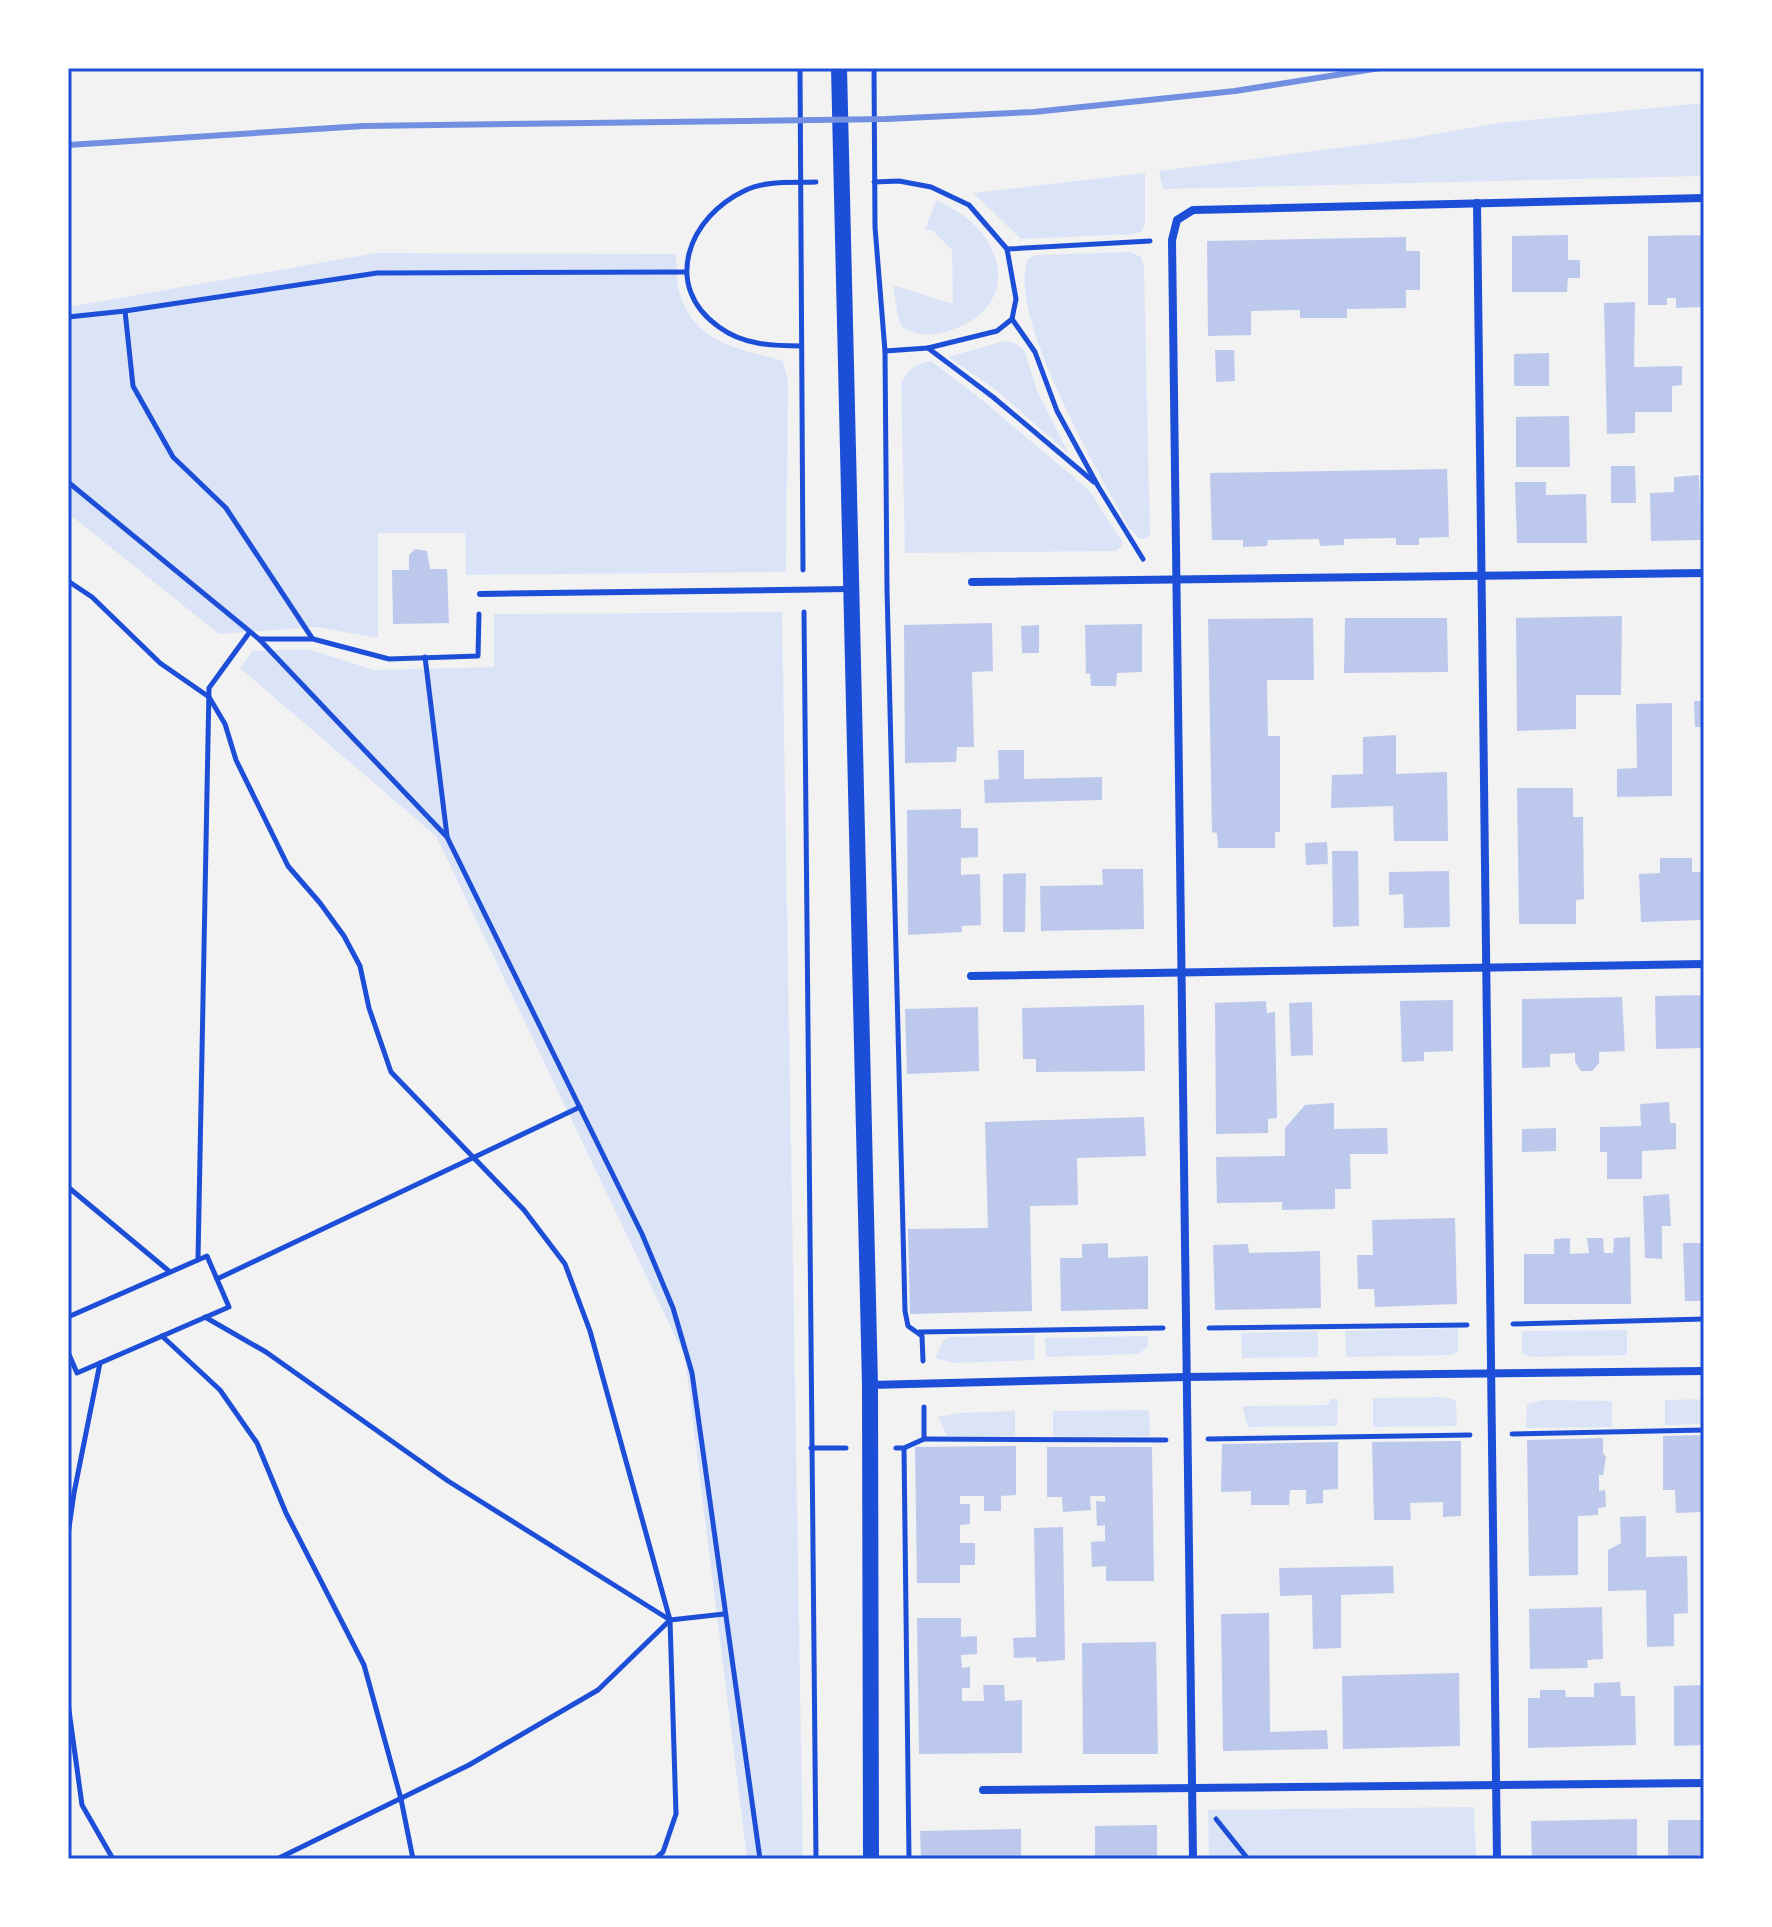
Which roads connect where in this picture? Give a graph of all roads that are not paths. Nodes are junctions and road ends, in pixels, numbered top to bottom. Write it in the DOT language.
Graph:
graph roads {
  1 [pos="839,68"];
  2 [pos="1704,198"];
  3 [pos="1477,203"];
  4 [pos="1704,573"];
  5 [pos="1481,575"];
  6 [pos="1177,580"];
  7 [pos="972,582"];
  8 [pos="852,588"];
  9 [pos="480,594"];
  10 [pos="1704,964"];
  11 [pos="1486,968"];
  12 [pos="1182,973"];
  13 [pos="971,976"];
  14 [pos="1704,1371"];
  15 [pos="1491,1374"];
  16 [pos="1186,1377"];
  17 [pos="870,1385"];
  18 [pos="1704,1783"];
  19 [pos="1496,1785"];
  20 [pos="1192,1788"];
  21 [pos="983,1790"];
  22 [pos="871,1859"];
  23 [pos="1193,1859"];
  24 [pos="1497,1859"];
  1 -- 8 [label="main road"];
  2 -- 3 [label="street"];
  3 -- 5 [label="street"];
  3 -- 6 [label="street"];
  4 -- 5 [label="street"];
  5 -- 6 [label="street"];
  5 -- 11 [label="street"];
  6 -- 7 [label="street"];
  6 -- 12 [label="street"];
  8 -- 9 [label="lane"];
  8 -- 17 [label="main road"];
  10 -- 11 [label="street"];
  11 -- 12 [label="street"];
  11 -- 15 [label="street"];
  12 -- 13 [label="street"];
  12 -- 16 [label="street"];
  14 -- 15 [label="street"];
  15 -- 16 [label="street"];
  15 -- 19 [label="street"];
  16 -- 17 [label="street"];
  16 -- 20 [label="street"];
  17 -- 22 [label="main road"];
  18 -- 19 [label="street"];
  19 -- 20 [label="street"];
  19 -- 24 [label="street"];
  20 -- 21 [label="street"];
  20 -- 23 [label="street"];
}
